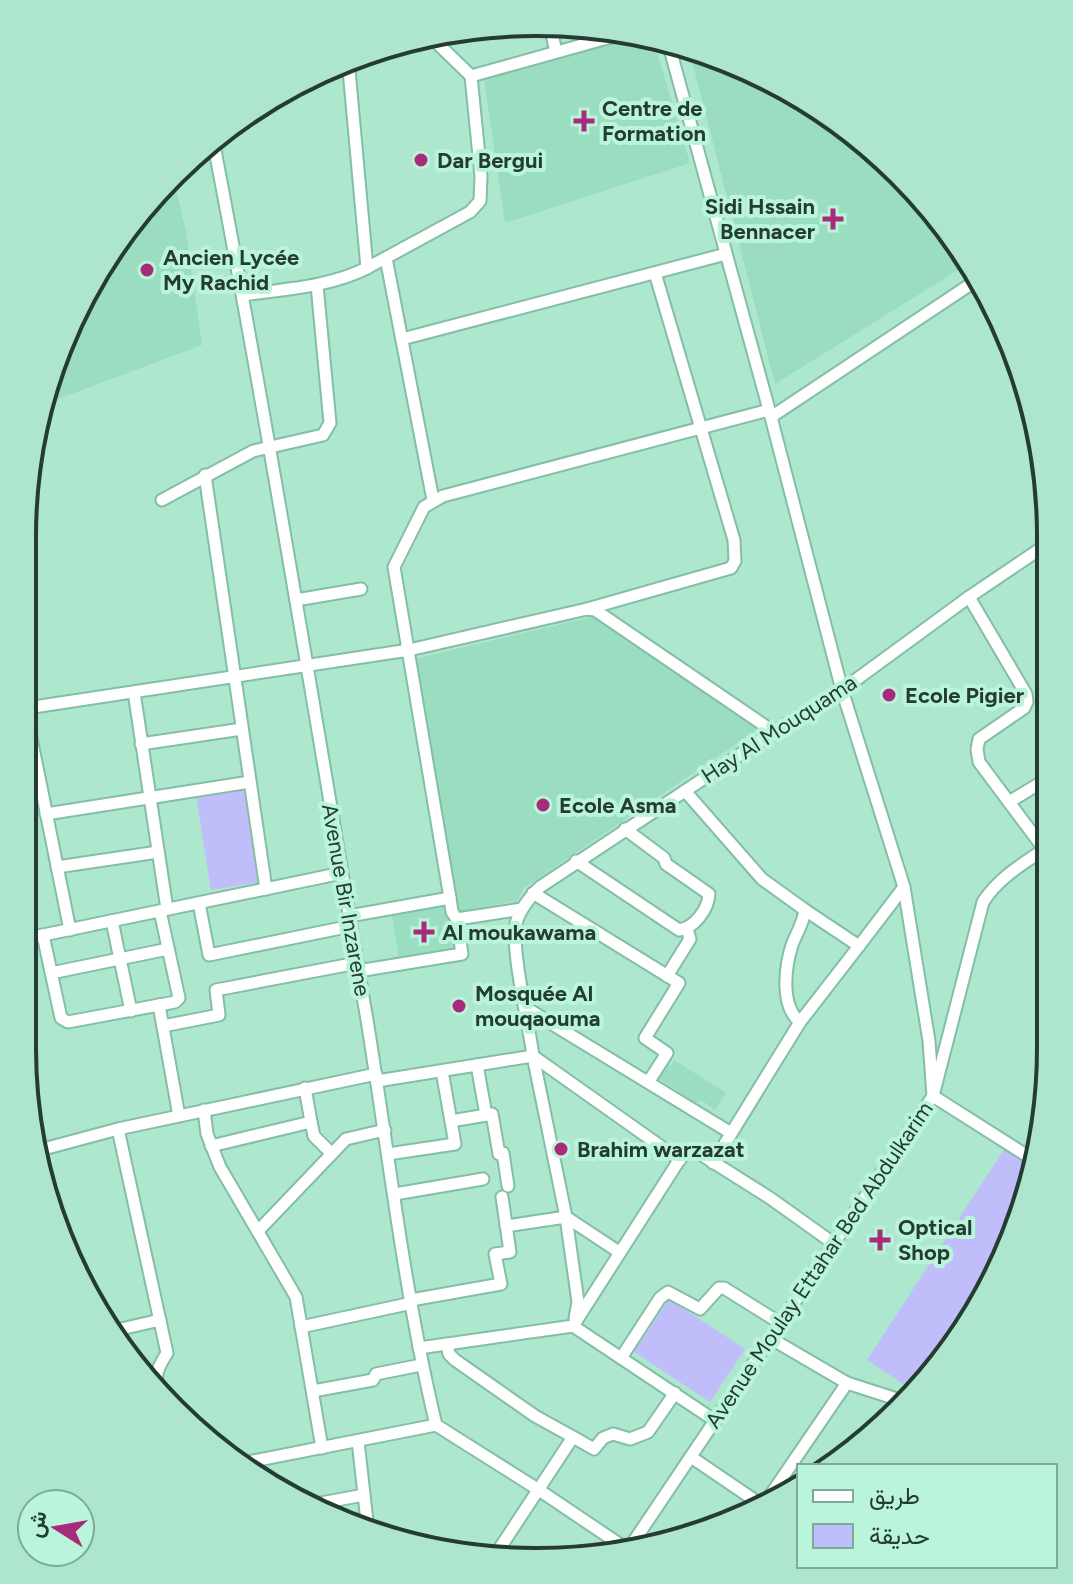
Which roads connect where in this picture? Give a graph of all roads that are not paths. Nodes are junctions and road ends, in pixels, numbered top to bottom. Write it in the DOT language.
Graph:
graph roads {
  1 [pos="553,37"];
  2 [pos="600,40"];
  3 [pos="440,46"];
  4 [pos="556,52"];
  5 [pos="672,55"];
  6 [pos="349,72"];
  7 [pos="471,76"];
  8 [pos="215,152"];
  9 [pos="726,254"];
  10 [pos="386,258"];
  11 [pos="367,268"];
  12 [pos="655,273"];
  13 [pos="317,285"];
  14 [pos="969,285"];
  15 [pos="243,295"];
  16 [pos="402,339"];
  17 [pos="770,414"];
  18 [pos="701,428"];
  19 [pos="270,447"];
  20 [pos="205,475"];
  21 [pos="162,500"];
  22 [pos="433,500"];
  23 [pos="1037,551"];
  24 [pos="361,589"];
  25 [pos="969,597"];
  26 [pos="296,600"];
  27 [pos="587,609"];
  28 [pos="409,650"];
  29 [pos="307,667"];
  30 [pos="235,677"];
  31 [pos="842,690"];
  32 [pos="134,692"];
  33 [pos="36,707"];
  34 [pos="242,729"];
  35 [pos="774,732"];
  36 [pos="141,744"];
  37 [pos="36,763"];
  38 [pos="250,782"];
  39 [pos="1037,785"];
  40 [pos="685,791"];
  41 [pos="150,796"];
  42 [pos="1009,802"];
  43 [pos="46,814"];
  44 [pos="625,829"];
  45 [pos="1037,837"];
  46 [pos="158,852"];
  47 [pos="1037,854"];
  48 [pos="576,861"];
  49 [pos="57,867"];
  50 [pos="342,873"];
  51 [pos="904,887"];
  52 [pos="266,889"];
  53 [pos="533,893"];
  54 [pos="450,898"];
  55 [pos="199,903"];
  56 [pos="522,909"];
  57 [pos="164,910"];
  58 [pos="805,910"];
  59 [pos="457,919"];
  60 [pos="112,921"];
  61 [pos="350,921"];
  62 [pos="687,929"];
  63 [pos="70,930"];
  64 [pos="43,935"];
  65 [pos="36,936"];
  66 [pos="859,946"];
  67 [pos="168,949"];
  68 [pos="120,959"];
  69 [pos="358,967"];
  70 [pos="51,973"];
  71 [pos="667,976"];
  72 [pos="159,1005"];
  73 [pos="526,1008"];
  74 [pos="131,1011"];
  75 [pos="800,1022"];
  76 [pos="163,1026"];
  77 [pos="533,1056"];
  78 [pos="477,1065"];
  79 [pos="442,1071"];
  80 [pos="376,1078"];
  81 [pos="649,1081"];
  82 [pos="305,1088"];
  83 [pos="933,1096"];
  84 [pos="204,1110"];
  85 [pos="486,1115"];
  86 [pos="179,1116"];
  87 [pos="451,1121"];
  88 [pos="311,1122"];
  89 [pos="118,1129"];
  90 [pos="385,1130"];
  91 [pos="731,1133"];
  92 [pos="211,1146"];
  93 [pos="47,1148"];
  94 [pos="331,1153"];
  95 [pos="388,1154"];
  96 [pos="1025,1154"];
  97 [pos="680,1160"];
  98 [pos="713,1163"];
  99 [pos="483,1179"];
  100 [pos="395,1194"];
  101 [pos="566,1217"];
  102 [pos="506,1226"];
  103 [pos="258,1231"];
  104 [pos="833,1243"];
  105 [pos="619,1252"];
  106 [pos="412,1301"];
  107 [pos="160,1320"];
  108 [pos="780,1323"];
  109 [pos="573,1326"];
  110 [pos="301,1327"];
  111 [pos="122,1329"];
  112 [pos="770,1338"];
  113 [pos="447,1344"];
  114 [pos="419,1348"];
  115 [pos="621,1358"];
  116 [pos="421,1365"];
  117 [pos="156,1373"];
  118 [pos="847,1383"];
  119 [pos="313,1391"];
  120 [pos="675,1393"];
  121 [pos="893,1398"];
  122 [pos="714,1420"];
  123 [pos="436,1425"];
  124 [pos="573,1437"];
  125 [pos="358,1441"];
  126 [pos="322,1448"];
  127 [pos="691,1457"];
  128 [pos="254,1461"];
  129 [pos="780,1485"];
  130 [pos="539,1490"];
  131 [pos="364,1495"];
  132 [pos="753,1499"];
  133 [pos="327,1502"];
  134 [pos="367,1518"];
  135 [pos="638,1537"];
  136 [pos="613,1542"];
  137 [pos="501,1547"];
  1 -- 4 [label="street"];
  2 -- 4 [label="street"];
  3 -- 7 [label="street"];
  4 -- 7 [label="street"];
  5 -- 9 [label="street"];
  6 -- 11 [label="street"];
  7 -- 10 [label="street"];
  8 -- 15 [label="street, Avenue Bir Inzarene"];
  9 -- 12 [label="street"];
  9 -- 17 [label="street"];
  10 -- 11 [label="street"];
  10 -- 16 [label="street"];
  11 -- 13 [label="street"];
  12 -- 16 [label="street"];
  12 -- 18 [label="street"];
  13 -- 15 [label="street"];
  13 -- 19 [label="street"];
  14 -- 17 [label="street"];
  15 -- 19 [label="street, Avenue Bir Inzarene"];
  16 -- 22 [label="street"];
  17 -- 18 [label="street"];
  17 -- 31 [label="street"];
  18 -- 22 [label="street"];
  18 -- 27 [label="street"];
  19 -- 20 [label="street"];
  19 -- 26 [label="street, Avenue Bir Inzarene"];
  20 -- 21 [label="street"];
  20 -- 30 [label="street"];
  22 -- 28 [label="street"];
  23 -- 25 [label="street, Hay Al Mouquama"];
  24 -- 26 [label="street"];
  25 -- 31 [label="street, Hay Al Mouquama"];
  25 -- 42 [label="street"];
  26 -- 29 [label="street, Avenue Bir Inzarene"];
  27 -- 28 [label="street"];
  27 -- 35 [label="street"];
  28 -- 29 [label="street"];
  28 -- 54 [label="street"];
  29 -- 30 [label="street"];
  29 -- 50 [label="street, Avenue Bir Inzarene"];
  30 -- 32 [label="street"];
  30 -- 34 [label="street"];
  31 -- 35 [label="street, Hay Al Mouquama"];
  31 -- 51 [label="street"];
  32 -- 33 [label="street"];
  32 -- 36 [label="street"];
  34 -- 36 [label="street"];
  34 -- 38 [label="street"];
  35 -- 40 [label="street, Hay Al Mouquama"];
  36 -- 41 [label="street"];
  37 -- 43 [label="street"];
  38 -- 41 [label="street"];
  38 -- 52 [label="street"];
  39 -- 42 [label="street"];
  40 -- 44 [label="street, Hay Al Mouquama"];
  40 -- 58 [label="street"];
  41 -- 43 [label="street"];
  41 -- 46 [label="street"];
  42 -- 45 [label="street"];
  43 -- 49 [label="street"];
  44 -- 48 [label="street, Hay Al Mouquama"];
  44 -- 62 [label="street"];
  46 -- 49 [label="street"];
  46 -- 57 [label="street"];
  47 -- 83 [label="street, Avenue Moulay Ettahar Bed Abdulkarim"];
  48 -- 53 [label="street, Hay Al Mouquama"];
  48 -- 62 [label="street"];
  49 -- 63 [label="street"];
  50 -- 52 [label="street"];
  50 -- 61 [label="street, Avenue Bir Inzarene"];
  51 -- 66 [label="street"];
  51 -- 83 [label="street"];
  52 -- 55 [label="street"];
  53 -- 56 [label="street, Hay Al Mouquama"];
  53 -- 71 [label="street"];
  54 -- 59 [label="street"];
  54 -- 61 [label="street"];
  55 -- 57 [label="street"];
  55 -- 61 [label="street"];
  56 -- 59 [label="street"];
  56 -- 73 [label="street, Hay Al Mouquama"];
  57 -- 60 [label="street"];
  57 -- 67 [label="street"];
  58 -- 66 [label="street"];
  58 -- 75 [label="street"];
  59 -- 69 [label="street"];
  60 -- 63 [label="street"];
  60 -- 68 [label="street"];
  61 -- 69 [label="street, Avenue Bir Inzarene"];
  62 -- 71 [label="street"];
  63 -- 64 [label="street"];
  64 -- 65 [label="street"];
  64 -- 70 [label="street"];
  66 -- 75 [label="street"];
  67 -- 68 [label="street"];
  67 -- 72 [label="street"];
  68 -- 70 [label="street"];
  68 -- 74 [label="street"];
  69 -- 76 [label="street"];
  69 -- 80 [label="street, Avenue Bir Inzarene"];
  70 -- 74 [label="street"];
  71 -- 81 [label="street"];
  72 -- 74 [label="street"];
  72 -- 76 [label="street"];
  73 -- 77 [label="street, Hay Al Mouquama"];
  73 -- 81 [label="street"];
  75 -- 91 [label="street"];
  76 -- 86 [label="street"];
  77 -- 78 [label="street"];
  77 -- 97 [label="street"];
  77 -- 101 [label="street, Hay Al Mouquama"];
  78 -- 79 [label="street"];
  78 -- 85 [label="street"];
  79 -- 80 [label="street"];
  79 -- 87 [label="street"];
  80 -- 82 [label="street"];
  80 -- 90 [label="street, Avenue Bir Inzarene"];
  81 -- 91 [label="street"];
  82 -- 84 [label="street"];
  82 -- 88 [label="street"];
  83 -- 96 [label="street"];
  83 -- 104 [label="street, Avenue Moulay Ettahar Bed Abdulkarim"];
  84 -- 86 [label="street"];
  84 -- 92 [label="street"];
  85 -- 87 [label="street"];
  85 -- 102 [label="street"];
  86 -- 89 [label="street"];
  87 -- 95 [label="street"];
  88 -- 92 [label="street"];
  88 -- 94 [label="street"];
  89 -- 93 [label="street"];
  89 -- 107 [label="street"];
  90 -- 94 [label="street"];
  90 -- 95 [label="street, Avenue Bir Inzarene"];
  91 -- 98 [label="street"];
  92 -- 103 [label="street"];
  94 -- 103 [label="street"];
  95 -- 100 [label="street, Avenue Bir Inzarene"];
  97 -- 98 [label="street"];
  97 -- 105 [label="street"];
  98 -- 104 [label="street"];
  99 -- 100 [label="street"];
  100 -- 106 [label="street, Avenue Bir Inzarene"];
  101 -- 102 [label="street"];
  101 -- 105 [label="street"];
  101 -- 109 [label="street, Hay Al Mouquama"];
  102 -- 106 [label="street"];
  103 -- 110 [label="street"];
  104 -- 108 [label="street, Avenue Moulay Ettahar Bed Abdulkarim"];
  105 -- 109 [label="street"];
  106 -- 110 [label="street"];
  106 -- 114 [label="street, Avenue Bir Inzarene"];
  107 -- 111 [label="street"];
  107 -- 117 [label="street"];
  108 -- 112 [label="street, Avenue Moulay Ettahar Bed Abdulkarim"];
  108 -- 115 [label="street"];
  109 -- 113 [label="street"];
  109 -- 115 [label="street"];
  110 -- 119 [label="street"];
  112 -- 118 [label="street"];
  112 -- 122 [label="street, Avenue Moulay Ettahar Bed Abdulkarim"];
  113 -- 114 [label="street"];
  113 -- 124 [label="street"];
  114 -- 116 [label="street, Avenue Bir Inzarene"];
  115 -- 120 [label="street"];
  116 -- 119 [label="street"];
  116 -- 123 [label="street, Avenue Bir Inzarene"];
  118 -- 121 [label="street"];
  118 -- 129 [label="street"];
  119 -- 126 [label="street"];
  120 -- 122 [label="street"];
  120 -- 124 [label="street"];
  122 -- 127 [label="street, Avenue Moulay Ettahar Bed Abdulkarim"];
  123 -- 125 [label="street"];
  123 -- 130 [label="street"];
  124 -- 130 [label="street"];
  125 -- 126 [label="street"];
  125 -- 131 [label="street"];
  126 -- 128 [label="street"];
  127 -- 132 [label="street"];
  127 -- 135 [label="street, Avenue Moulay Ettahar Bed Abdulkarim"];
  130 -- 136 [label="street"];
  130 -- 137 [label="street"];
  131 -- 133 [label="street"];
  131 -- 134 [label="street"];
}
